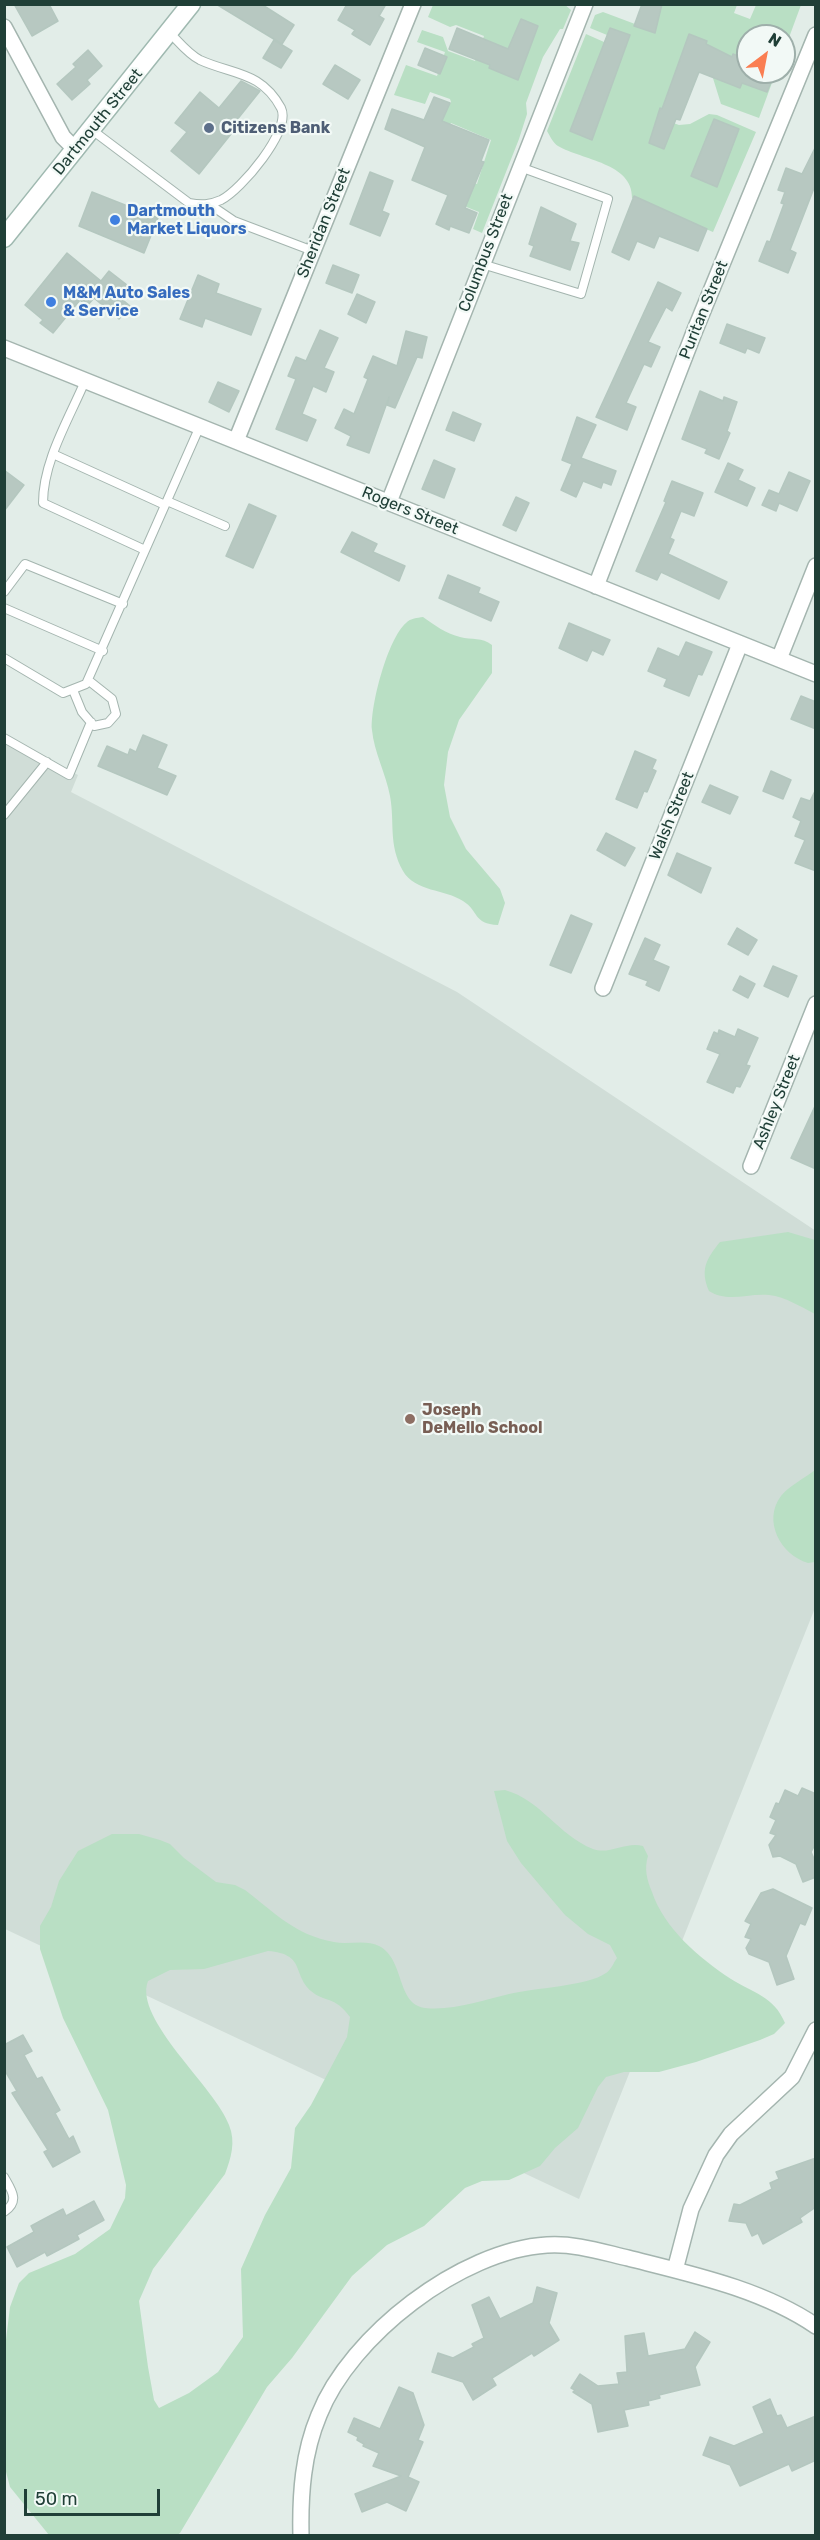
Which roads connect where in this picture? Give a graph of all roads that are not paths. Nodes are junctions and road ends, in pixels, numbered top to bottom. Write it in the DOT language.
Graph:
graph roads {
  1 [pos="191,4"];
  2 [pos="413,4"];
  3 [pos="585,4"];
  4 [pos="4,27"];
  5 [pos="169,32"];
  6 [pos="816,35"];
  7 [pos="92,130"];
  8 [pos="76,150"];
  9 [pos="520,166"];
  10 [pos="209,204"];
  11 [pos="4,238"];
  12 [pos="313,251"];
  13 [pos="482,264"];
  14 [pos="4,348"];
  15 [pos="85,381"];
  16 [pos="200,426"];
  17 [pos="236,441"];
  18 [pos="54,454"];
  19 [pos="389,502"];
  20 [pos="166,503"];
  21 [pos="225,526"];
  22 [pos="146,550"];
  23 [pos="816,566"];
  24 [pos="596,586"];
  25 [pos="4,592"];
  26 [pos="123,604"];
  27 [pos="4,608"];
  28 [pos="740,644"];
  29 [pos="103,651"];
  30 [pos="4,657"];
  31 [pos="779,659"];
  32 [pos="816,674"];
  33 [pos="88,680"];
  34 [pos="73,690"];
  35 [pos="91,722"];
  36 [pos="4,738"];
  37 [pos="47,762"];
  38 [pos="4,815"];
  39 [pos="603,988"];
  40 [pos="816,1004"];
  41 [pos="751,1166"];
  42 [pos="816,2031"];
  43 [pos="4,2177"];
  44 [pos="4,2212"];
  45 [pos="675,2270"];
  46 [pos="816,2326"];
  47 [pos="301,2535"];
  1 -- 5 [label="main road, Dartmouth Street"];
  2 -- 12 [label="street, Sheridan Street"];
  3 -- 9 [label="street, Columbus Street"];
  4 -- 8 [label="street"];
  5 -- 7 [label="main road, Dartmouth Street"];
  5 -- 10 [label="lane"];
  6 -- 24 [label="street, Puritan Street"];
  7 -- 8 [label="main road, Dartmouth Street"];
  7 -- 10 [label="lane"];
  8 -- 11 [label="main road, Dartmouth Street"];
  9 -- 13 [label="street, Columbus Street"];
  9 -- 13 [label="lane"];
  10 -- 12 [label="lane"];
  12 -- 17 [label="street, Sheridan Street"];
  13 -- 19 [label="street, Columbus Street"];
  14 -- 15 [label="street, Rogers Street"];
  15 -- 16 [label="street, Rogers Street"];
  15 -- 18 [label="lane"];
  16 -- 17 [label="street, Rogers Street"];
  16 -- 20 [label="lane"];
  17 -- 19 [label="street, Rogers Street"];
  18 -- 20 [label="lane"];
  18 -- 22 [label="lane"];
  19 -- 24 [label="street, Rogers Street"];
  20 -- 21 [label="lane"];
  20 -- 22 [label="lane"];
  22 -- 26 [label="lane"];
  23 -- 31 [label="street"];
  24 -- 28 [label="street, Rogers Street"];
  25 -- 26 [label="lane"];
  26 -- 29 [label="lane"];
  27 -- 29 [label="lane"];
  28 -- 31 [label="street, Rogers Street"];
  28 -- 39 [label="street, Walsh Street"];
  29 -- 33 [label="lane"];
  30 -- 34 [label="lane"];
  31 -- 32 [label="street, Rogers Street"];
  33 -- 34 [label="lane"];
  33 -- 35 [label="lane"];
  34 -- 35 [label="lane"];
  35 -- 37 [label="lane"];
  36 -- 37 [label="lane"];
  37 -- 38 [label="lane"];
  40 -- 41 [label="street, Ashley Street"];
  42 -- 45 [label="street"];
  43 -- 44 [label="lane"];
  45 -- 46 [label="street"];
  45 -- 47 [label="street"];
}
